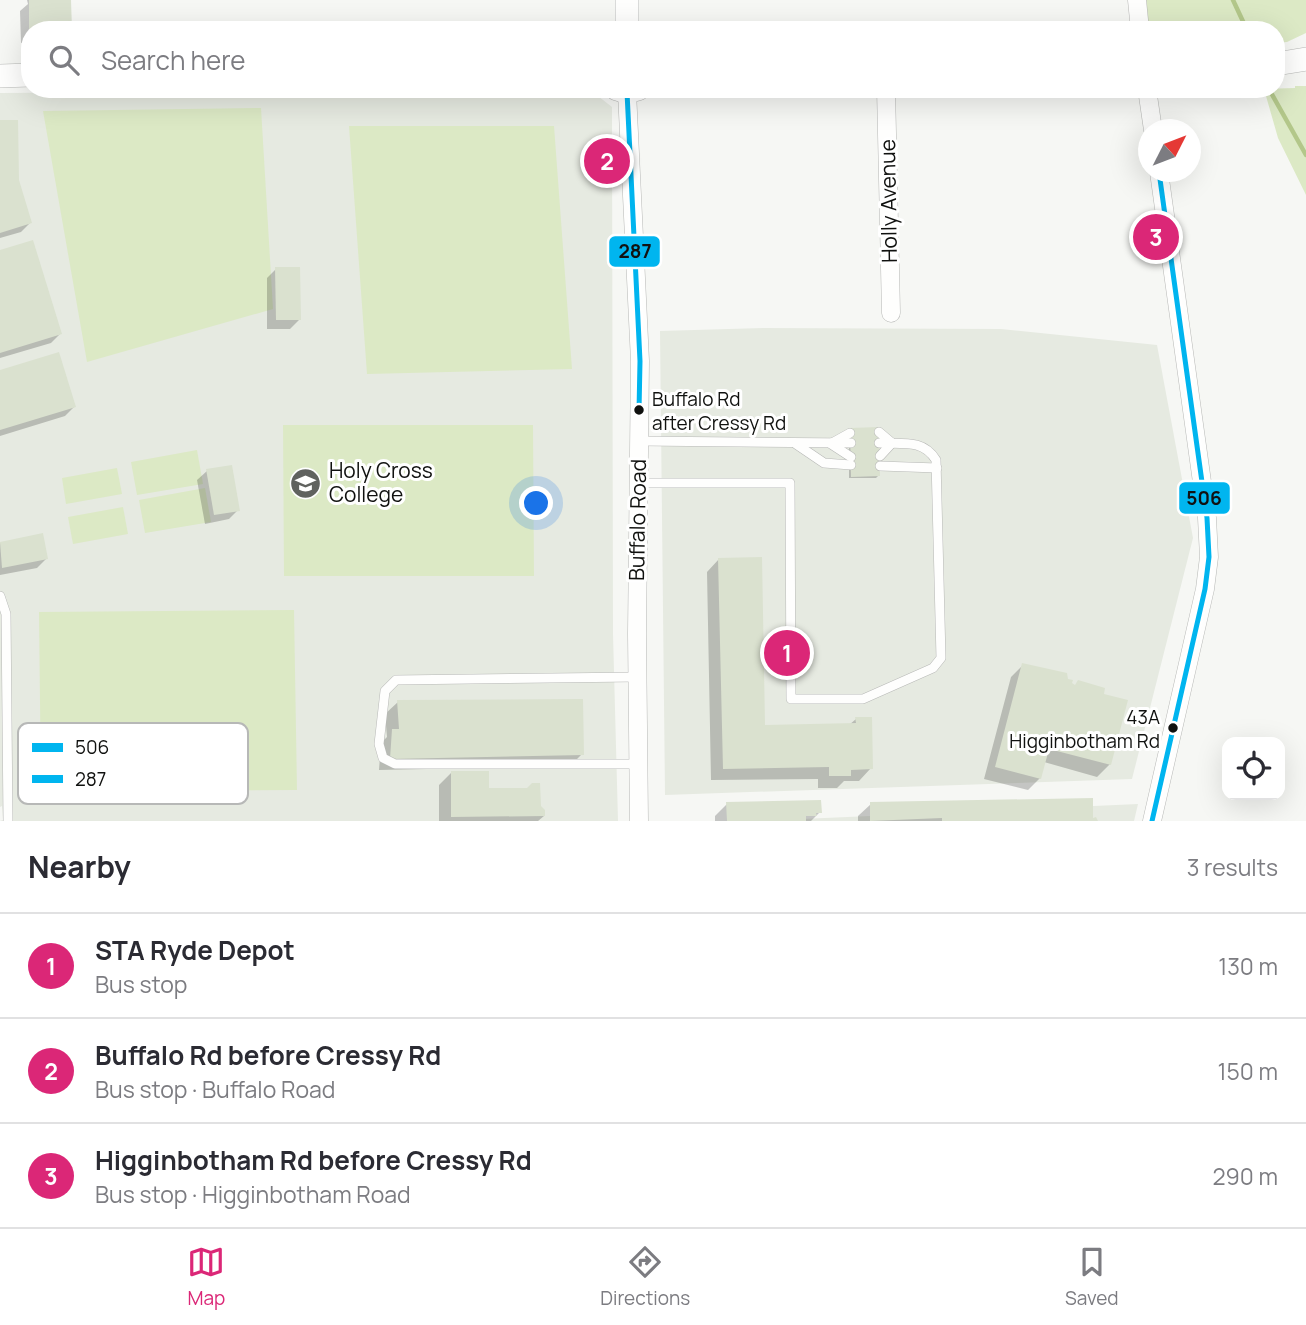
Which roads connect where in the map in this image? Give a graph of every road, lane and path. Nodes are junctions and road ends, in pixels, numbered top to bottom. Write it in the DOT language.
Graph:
graph roads {
  1 [pos="626,0"];
  2 [pos="1137,0"];
  3 [pos="627,21"];
  4 [pos="1138,21"];
  5 [pos="1306,59"];
  6 [pos="1285,62"];
  7 [pos="21,75"];
  8 [pos="0,76"];
  9 [pos="628,98"];
  10 [pos="886,98"];
  11 [pos="1148,98"];
  12 [pos="1151,119"];
  13 [pos="1159,182"];
  14 [pos="891,313"];
  15 [pos="879,432"];
  16 [pos="850,433"];
  17 [pos="639,441"];
  18 [pos="795,443"];
  19 [pos="851,443"];
  20 [pos="879,443"];
  21 [pos="892,443"];
  22 [pos="831,444"];
  23 [pos="937,468"];
  24 [pos="638,483"];
  25 [pos="1,596"];
  26 [pos="637,677"];
  27 [pos="638,764"];
  28 [pos="8,821"];
  29 [pos="639,821"];
  30 [pos="1152,821"];
  1 -- 3 [label="street"];
  2 -- 4 [label="street"];
  5 -- 6 [label="street"];
  7 -- 8 [label="street"];
  9 -- 17 [label="street, Buffalo Road"];
  10 -- 14 [label="street, Holly Avenue"];
  11 -- 12 [label="street"];
  13 -- 30 [label="street"];
  15 -- 21 [label="lane"];
  16 -- 22 [label="lane"];
  17 -- 18 [label="lane"];
  17 -- 24 [label="street, Buffalo Road"];
  18 -- 22 [label="lane"];
  18 -- 22 [label="lane"];
  19 -- 22 [label="lane"];
  20 -- 21 [label="lane"];
  21 -- 23 [label="lane"];
  21 -- 23 [label="lane"];
  23 -- 24 [label="lane"];
  24 -- 26 [label="street, Buffalo Road"];
  25 -- 28 [label="lane"];
  26 -- 27 [label="street, Buffalo Road"];
  26 -- 27 [label="lane"];
  27 -- 29 [label="street, Buffalo Road"];
}
